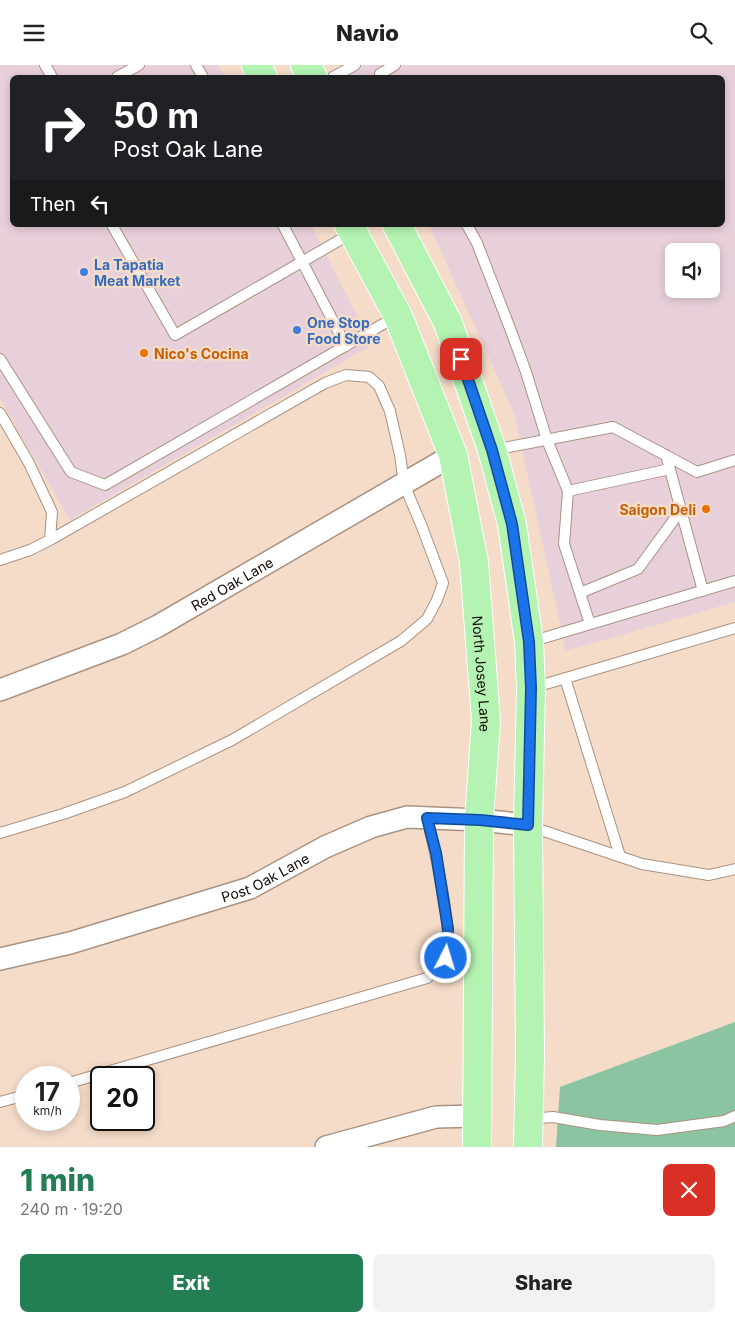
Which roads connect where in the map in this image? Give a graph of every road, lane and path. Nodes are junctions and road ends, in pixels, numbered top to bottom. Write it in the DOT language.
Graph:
graph roads {
  1 [pos="139,65"];
  2 [pos="355,65"];
  3 [pos="395,65"];
  4 [pos="378,72"];
  5 [pos="120,75"];
  6 [pos="338,75"];
  7 [pos="113,227"];
  8 [pos="284,227"];
  9 [pos="354,227"];
  10 [pos="398,227"];
  11 [pos="468,227"];
  12 [pos="303,261"];
  13 [pos="398,316"];
  14 [pos="346,346"];
  15 [pos="0,359"];
  16 [pos="0,413"];
  17 [pos="547,440"];
  18 [pos="492,450"];
  19 [pos="453,455"];
  20 [pos="666,455"];
  21 [pos="735,460"];
  22 [pos="670,469"];
  23 [pos="404,484"];
  24 [pos="568,491"];
  25 [pos="681,510"];
  26 [pos="50,540"];
  27 [pos="0,560"];
  28 [pos="735,581"];
  29 [pos="703,591"];
  30 [pos="580,593"];
  31 [pos="590,624"];
  32 [pos="735,628"];
  33 [pos="529,642"];
  34 [pos="566,678"];
  35 [pos="531,688"];
  36 [pos="0,690"];
  37 [pos="427,818"];
  38 [pos="480,820"];
  39 [pos="528,825"];
  40 [pos="0,833"];
  41 [pos="620,856"];
  42 [pos="735,869"];
  43 [pos="0,959"];
  44 [pos="80,1080"];
  45 [pos="15,1098"];
  46 [pos="0,1102"];
  47 [pos="478,1116"];
  48 [pos="735,1116"];
  49 [pos="529,1119"];
  50 [pos="326,1147"];
  51 [pos="477,1147"];
  52 [pos="528,1147"];
  1 -- 5 [label="lane"];
  2 -- 6 [label="lane"];
  3 -- 4 [label="lane"];
  7 -- 12 [label="lane"];
  8 -- 12 [label="lane"];
  9 -- 12 [label="lane"];
  9 -- 13 [label="main road, North Josey Lane"];
  10 -- 18 [label="main road"];
  11 -- 17 [label="lane"];
  12 -- 14 [label="lane"];
  13 -- 14 [label="lane"];
  13 -- 19 [label="main road, North Josey Lane"];
  14 -- 15 [label="lane"];
  16 -- 26 [label="lane"];
  17 -- 18 [label="lane"];
  17 -- 20 [label="lane"];
  17 -- 24 [label="lane"];
  18 -- 33 [label="main road"];
  19 -- 23 [label="street, Red Oak Lane"];
  19 -- 38 [label="main road, North Josey Lane"];
  20 -- 21 [label="lane"];
  20 -- 22 [label="lane"];
  22 -- 24 [label="lane"];
  22 -- 25 [label="lane"];
  23 -- 26 [label="lane"];
  23 -- 36 [label="street, Red Oak Lane"];
  23 -- 40 [label="lane"];
  24 -- 30 [label="lane"];
  25 -- 29 [label="lane"];
  25 -- 30 [label="lane"];
  26 -- 27 [label="lane"];
  28 -- 29 [label="lane"];
  29 -- 31 [label="lane"];
  30 -- 31 [label="lane"];
  31 -- 33 [label="lane"];
  32 -- 34 [label="lane"];
  33 -- 35 [label="main road"];
  34 -- 35 [label="lane"];
  34 -- 41 [label="lane"];
  35 -- 39 [label="main road"];
  37 -- 38 [label="street, Post Oak Lane"];
  37 -- 43 [label="street, Post Oak Lane"];
  37 -- 44 [label="lane"];
  38 -- 39 [label="street, Post Oak Lane"];
  38 -- 47 [label="main road, North Josey Lane"];
  39 -- 41 [label="lane"];
  39 -- 49 [label="main road"];
  41 -- 42 [label="lane"];
  45 -- 46 [label="lane"];
  47 -- 50 [label="street"];
  47 -- 51 [label="main road, North Josey Lane"];
  48 -- 49 [label="lane"];
  49 -- 52 [label="main road"];
}
